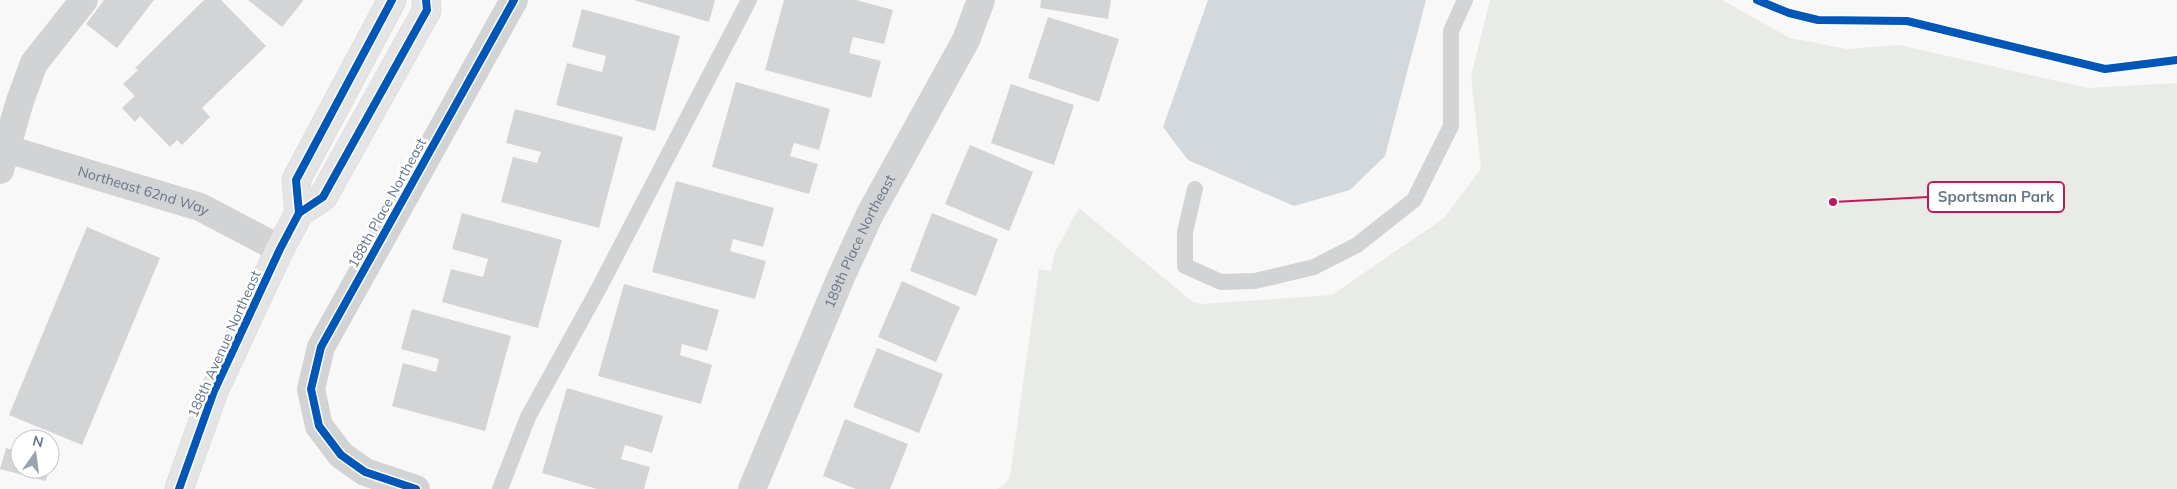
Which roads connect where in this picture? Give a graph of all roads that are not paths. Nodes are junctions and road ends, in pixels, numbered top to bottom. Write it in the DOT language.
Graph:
graph roads {
  1 [pos="84,0"];
  2 [pos="392,0"];
  3 [pos="426,0"];
  4 [pos="514,0"];
  5 [pos="749,0"];
  6 [pos="981,0"];
  7 [pos="1465,0"];
  8 [pos="2,156"];
  9 [pos="1196,189"];
  10 [pos="299,213"];
  11 [pos="280,249"];
  12 [pos="179,489"];
  13 [pos="416,489"];
  14 [pos="500,489"];
  15 [pos="752,489"];
  1 -- 8 [label="street"];
  2 -- 10 [label="street"];
  3 -- 10 [label="street, 188th Avenue Northeast"];
  4 -- 13 [label="street, 188th Place Northeast"];
  5 -- 14 [label="lane"];
  6 -- 15 [label="street, 189th Place Northeast"];
  7 -- 9 [label="lane"];
  8 -- 11 [label="street, Northeast 62nd Way"];
  10 -- 11 [label="street, 188th Avenue Northeast"];
  11 -- 12 [label="street, 188th Avenue Northeast"];
}
